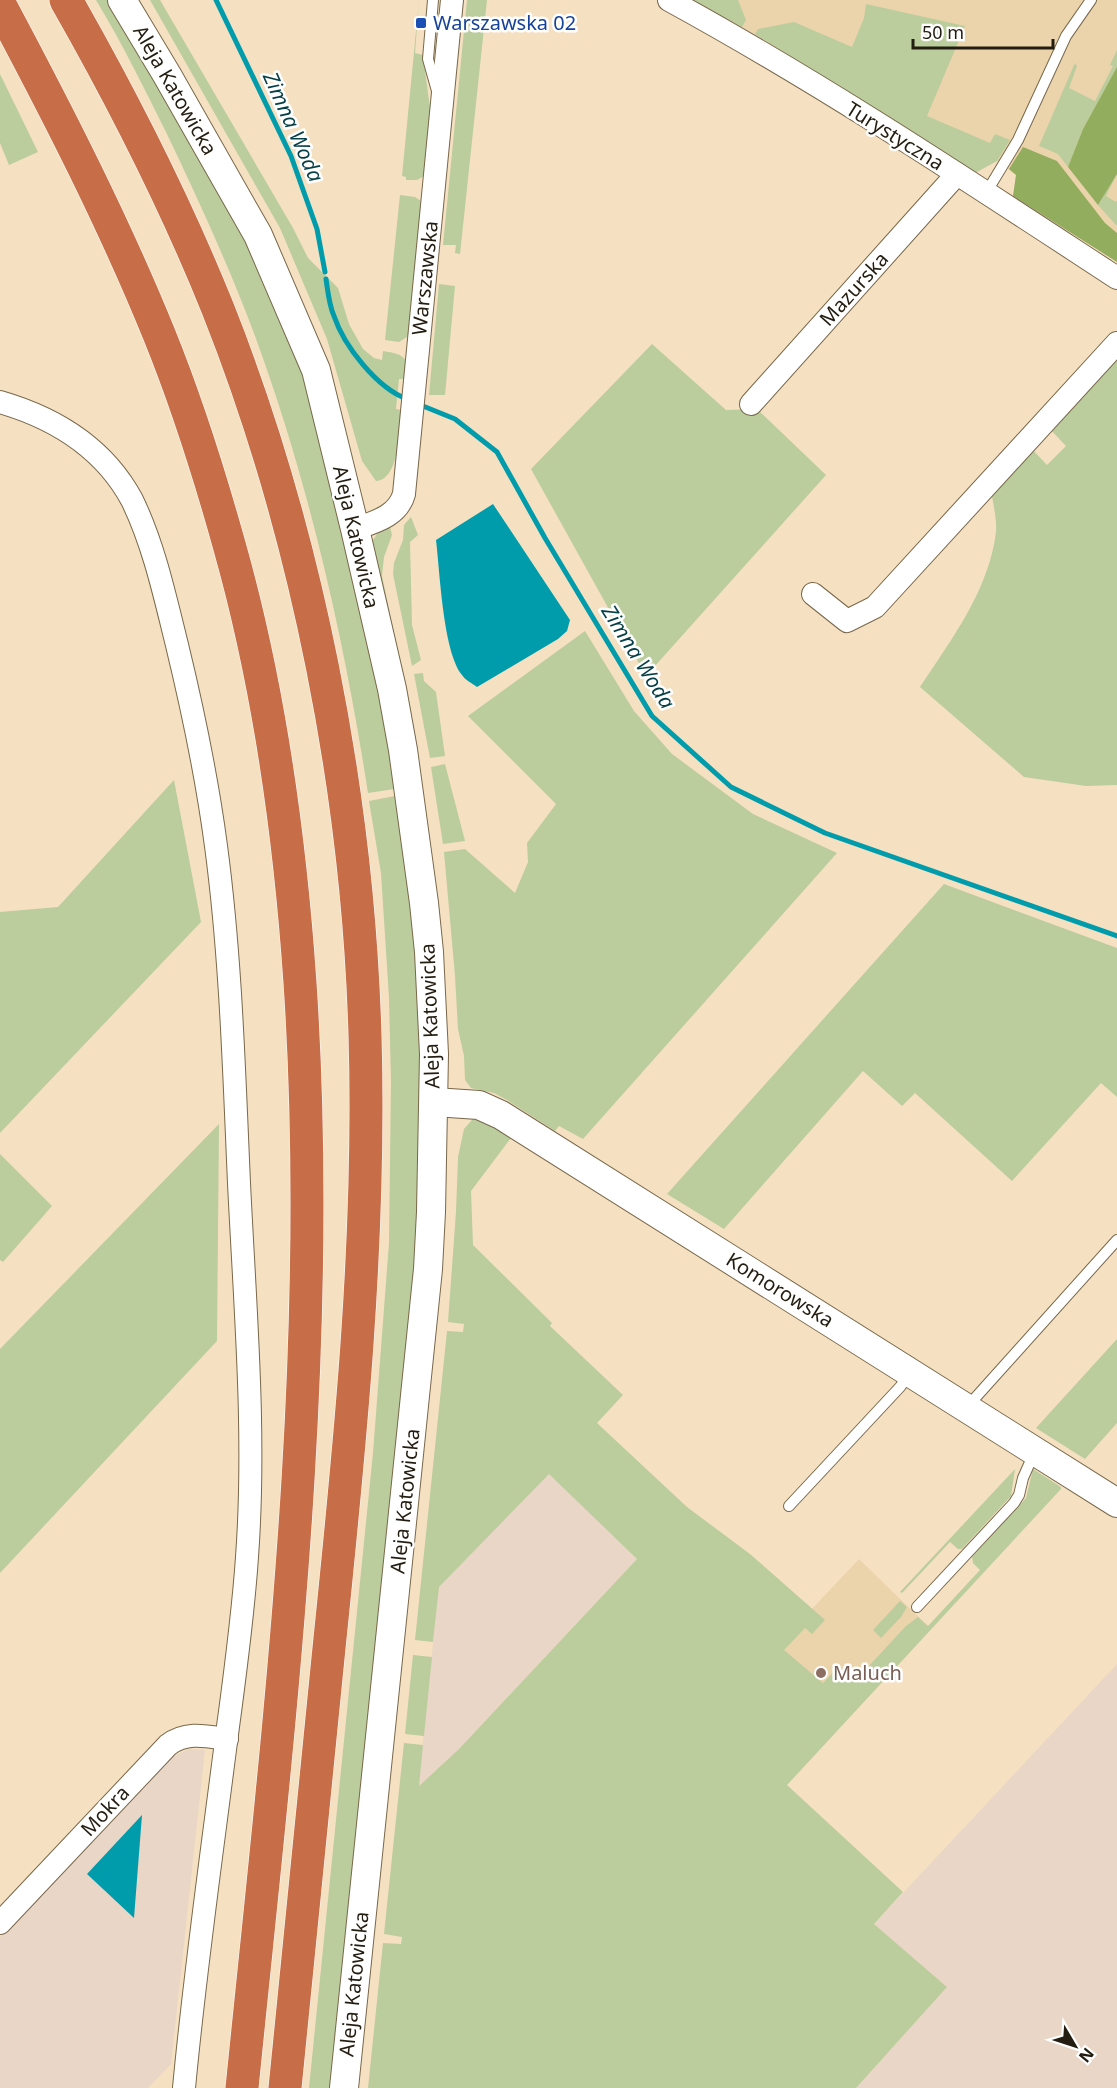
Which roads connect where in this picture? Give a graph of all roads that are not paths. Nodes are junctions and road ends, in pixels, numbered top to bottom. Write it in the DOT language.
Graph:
graph roads {
  1 [pos="66,0"];
  2 [pos="122,0"];
  3 [pos="433,0"];
  4 [pos="452,0"];
  5 [pos="669,0"];
  6 [pos="1091,0"];
  7 [pos="0,5"];
  8 [pos="442,110"];
  9 [pos="957,174"];
  10 [pos="986,193"];
  11 [pos="1117,278"];
  12 [pos="1117,343"];
  13 [pos="0,402"];
  14 [pos="751,404"];
  15 [pos="355,529"];
  16 [pos="813,594"];
  17 [pos="434,1102"];
  18 [pos="1117,1240"];
  19 [pos="911,1372"];
  20 [pos="966,1408"];
  21 [pos="1035,1451"];
  22 [pos="1117,1503"];
  23 [pos="789,1506"];
  24 [pos="917,1607"];
  25 [pos="226,1739"];
  26 [pos="0,1923"];
  27 [pos="184,2088"];
  28 [pos="242,2088"];
  29 [pos="285,2088"];
  30 [pos="344,2088"];
  1 -- 29 [label="highway"];
  2 -- 15 [label="street, Aleja Katowicka"];
  3 -- 8 [label="lane"];
  4 -- 8 [label="street, Warszawska"];
  5 -- 9 [label="street, Turystyczna"];
  6 -- 10 [label="lane"];
  7 -- 28 [label="highway"];
  8 -- 15 [label="street, Warszawska"];
  9 -- 10 [label="street, Turystyczna"];
  9 -- 14 [label="street, Mazurska"];
  10 -- 11 [label="street, Turystyczna"];
  12 -- 16 [label="street"];
  13 -- 25 [label="street"];
  15 -- 17 [label="street, Aleja Katowicka"];
  17 -- 19 [label="street, Komorowska"];
  17 -- 30 [label="street, Aleja Katowicka"];
  18 -- 20 [label="lane"];
  19 -- 20 [label="street, Komorowska"];
  19 -- 23 [label="lane"];
  20 -- 21 [label="street, Komorowska"];
  21 -- 22 [label="street, Komorowska"];
  21 -- 24 [label="lane"];
  25 -- 26 [label="street, Mokra"];
  25 -- 27 [label="street"];
}
